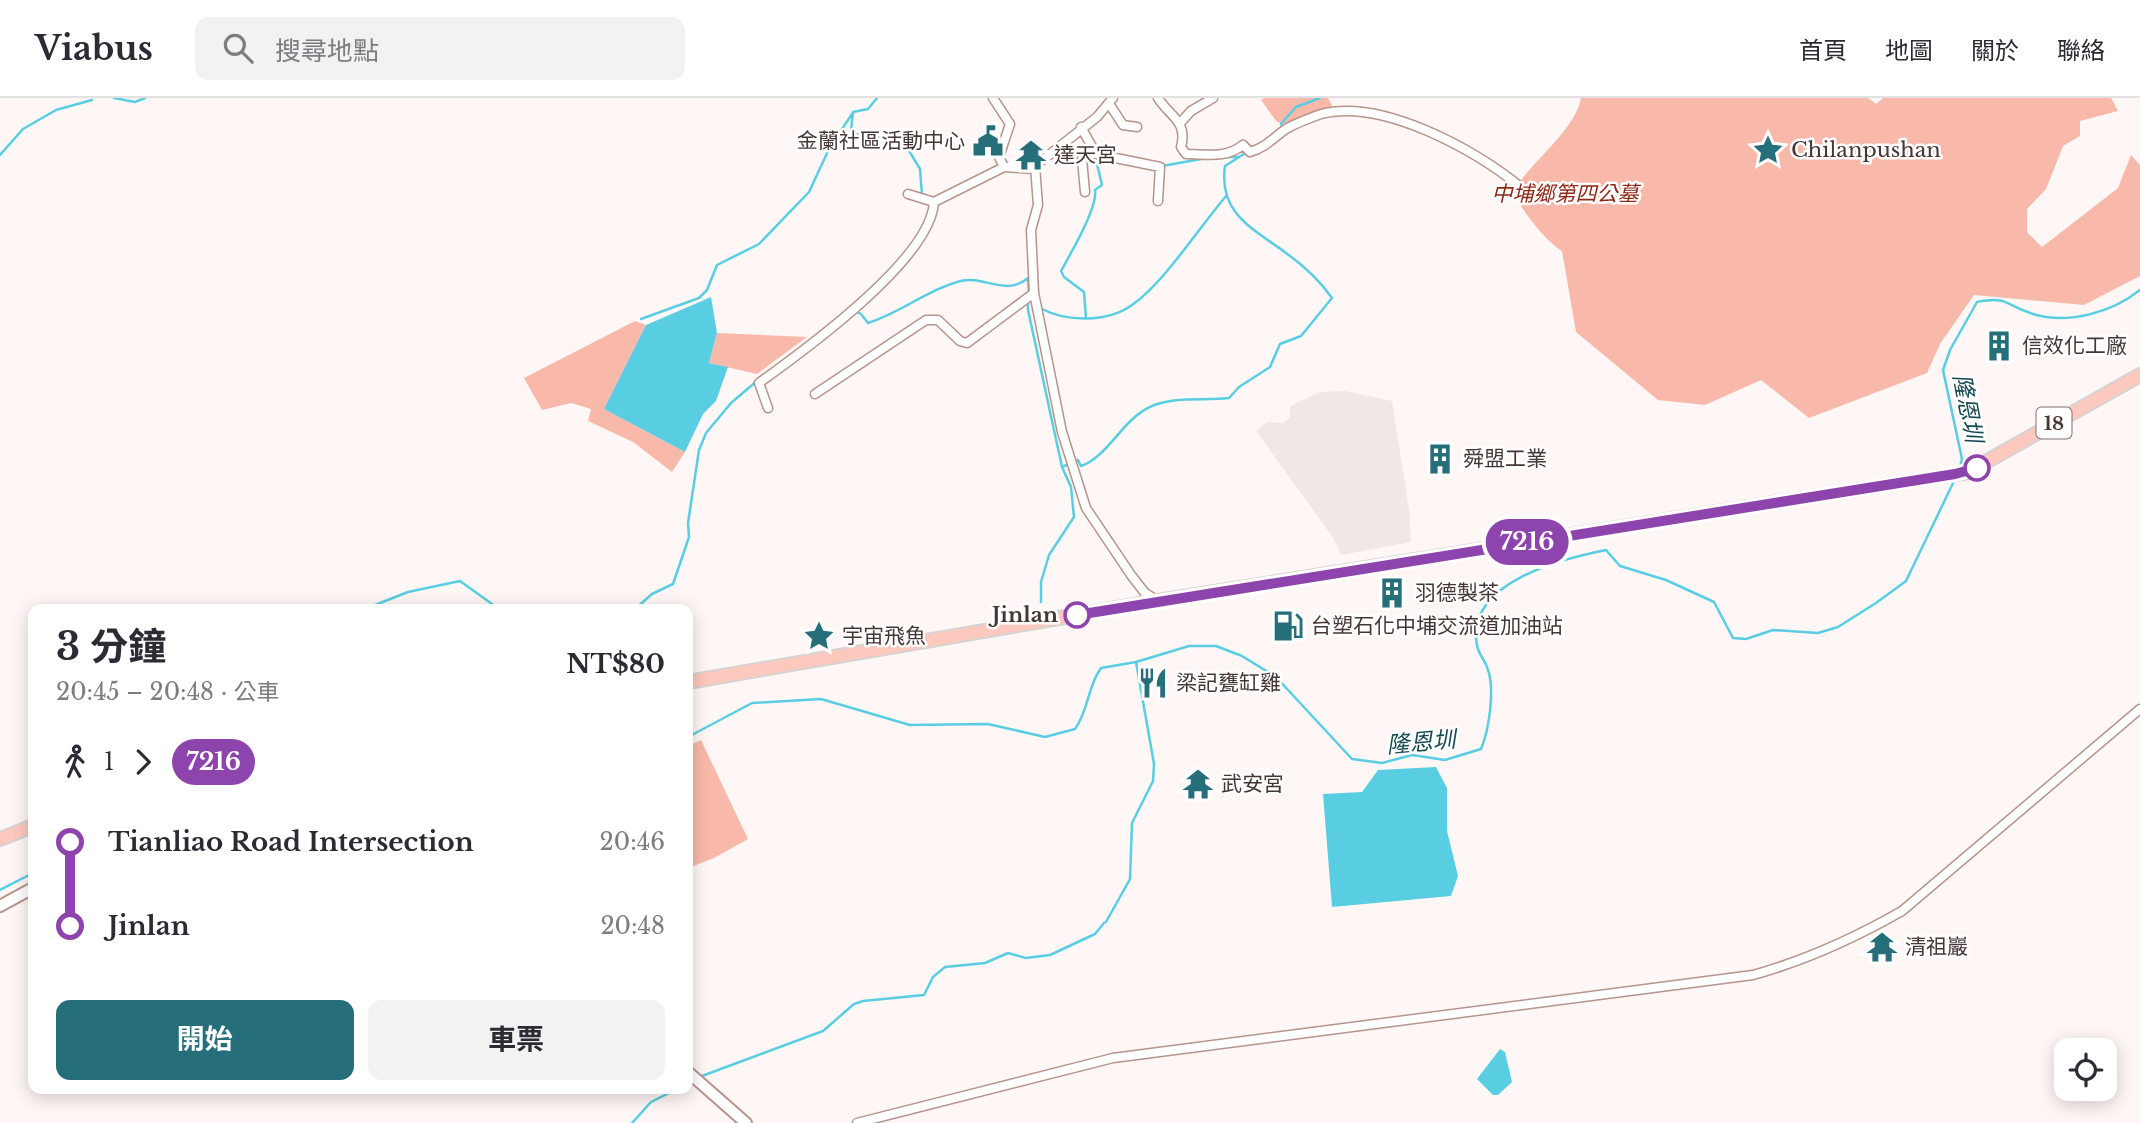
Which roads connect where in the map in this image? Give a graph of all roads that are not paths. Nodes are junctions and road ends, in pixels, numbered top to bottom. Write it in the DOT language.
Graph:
graph roads {
  1 [pos="993,98"];
  2 [pos="1158,98"];
  3 [pos="1213,98"];
  4 [pos="1111,102"];
  5 [pos="1181,122"];
  6 [pos="1081,127"];
  7 [pos="1137,127"];
  8 [pos="1095,153"];
  9 [pos="1004,167"];
  10 [pos="1035,169"];
  11 [pos="1522,188"];
  12 [pos="1085,192"];
  13 [pos="908,194"];
  14 [pos="1158,201"];
  15 [pos="934,202"];
  16 [pos="1034,293"];
  17 [pos="2140,375"];
  18 [pos="815,394"];
  19 [pos="768,408"];
  20 [pos="1158,601"];
  21 [pos="693,681"];
  22 [pos="2140,709"];
  23 [pos="28,828"];
  24 [pos="0,839"];
  25 [pos="28,891"];
  26 [pos="0,906"];
  27 [pos="693,1076"];
  28 [pos="746,1123"];
  29 [pos="857,1123"];
  1 -- 9 [label="street"];
  2 -- 5 [label="street"];
  3 -- 5 [label="street"];
  4 -- 6 [label="street"];
  4 -- 7 [label="street"];
  5 -- 11 [label="street"];
  6 -- 8 [label="street"];
  6 -- 10 [label="street"];
  8 -- 12 [label="street"];
  8 -- 14 [label="street"];
  9 -- 10 [label="street"];
  9 -- 15 [label="street"];
  10 -- 16 [label="street"];
  13 -- 15 [label="street"];
  15 -- 19 [label="street"];
  16 -- 18 [label="street"];
  16 -- 20 [label="street"];
  17 -- 20 [label="main road, 18"];
  20 -- 21 [label="main road, 18"];
  22 -- 29 [label="street"];
  23 -- 24 [label="main road"];
  25 -- 26 [label="street"];
  27 -- 28 [label="street"];
}
